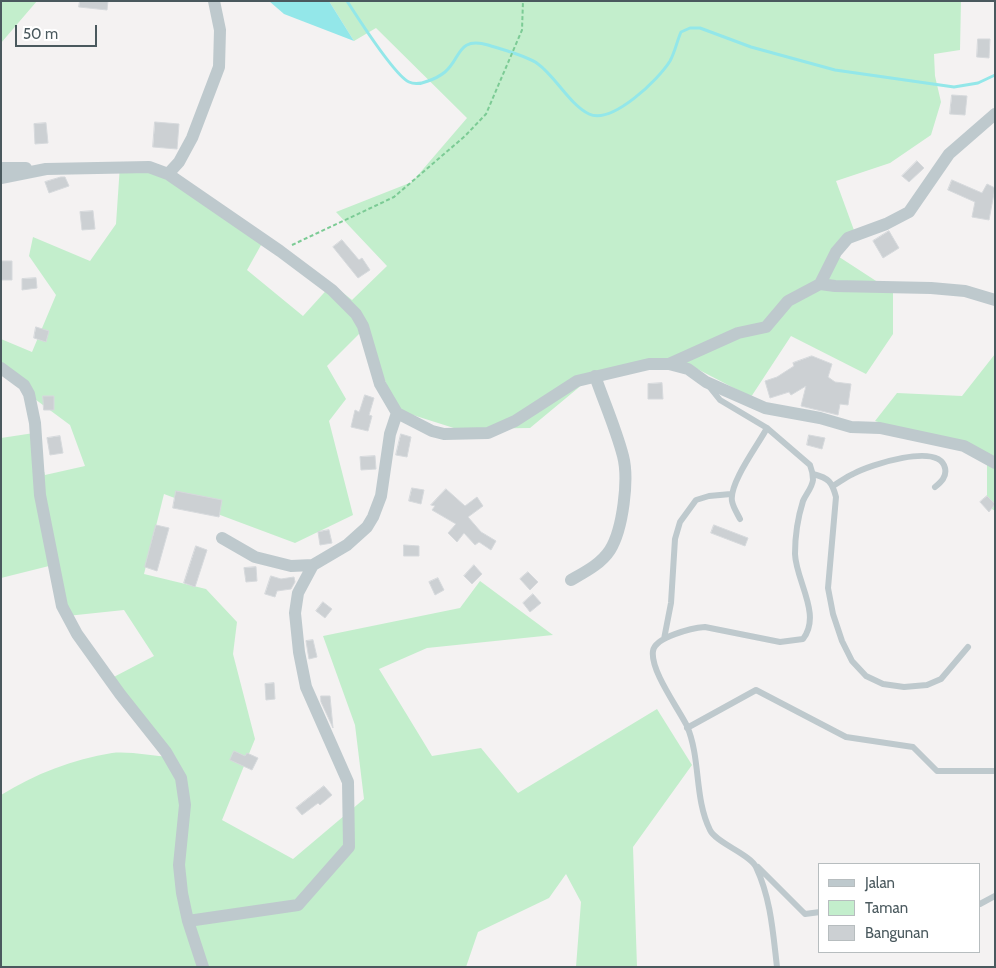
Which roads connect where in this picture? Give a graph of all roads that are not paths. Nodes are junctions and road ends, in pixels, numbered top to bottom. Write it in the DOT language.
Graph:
graph roads {
  1 [pos="214,1"];
  2 [pos="995,114"];
  3 [pos="1,168"];
  4 [pos="46,169"];
  5 [pos="168,174"];
  6 [pos="1,178"];
  7 [pos="820,284"];
  8 [pos="995,300"];
  9 [pos="669,364"];
  10 [pos="1,368"];
  11 [pos="595,376"];
  12 [pos="706,382"];
  13 [pos="397,413"];
  14 [pos="767,428"];
  15 [pos="995,463"];
  16 [pos="813,474"];
  17 [pos="833,486"];
  18 [pos="935,487"];
  19 [pos="732,494"];
  20 [pos="740,519"];
  21 [pos="222,538"];
  22 [pos="313,565"];
  23 [pos="571,580"];
  24 [pos="664,639"];
  25 [pos="968,647"];
  26 [pos="687,728"];
  27 [pos="995,771"];
  28 [pos="756,865"];
  29 [pos="995,896"];
  30 [pos="981,903"];
  31 [pos="818,912"];
  32 [pos="188,921"];
  33 [pos="203,967"];
  34 [pos="777,967"];
  1 -- 5 [label="street"];
  2 -- 7 [label="street"];
  3 -- 4 [label="street"];
  4 -- 5 [label="street"];
  4 -- 6 [label="street"];
  5 -- 13 [label="street"];
  7 -- 8 [label="street"];
  7 -- 9 [label="street"];
  9 -- 11 [label="street"];
  9 -- 12 [label="street"];
  10 -- 32 [label="street"];
  11 -- 13 [label="street"];
  11 -- 23 [label="street"];
  12 -- 14 [label="lane"];
  12 -- 15 [label="street"];
  13 -- 22 [label="street"];
  14 -- 16 [label="lane"];
  14 -- 19 [label="lane"];
  16 -- 17 [label="lane"];
  16 -- 24 [label="lane"];
  17 -- 18 [label="lane"];
  17 -- 25 [label="lane"];
  19 -- 20 [label="lane"];
  19 -- 24 [label="lane"];
  21 -- 22 [label="street"];
  22 -- 32 [label="street"];
  24 -- 26 [label="lane"];
  26 -- 27 [label="lane"];
  26 -- 28 [label="lane"];
  28 -- 31 [label="lane"];
  28 -- 34 [label="lane"];
  29 -- 30 [label="lane"];
  32 -- 33 [label="street"];
}
